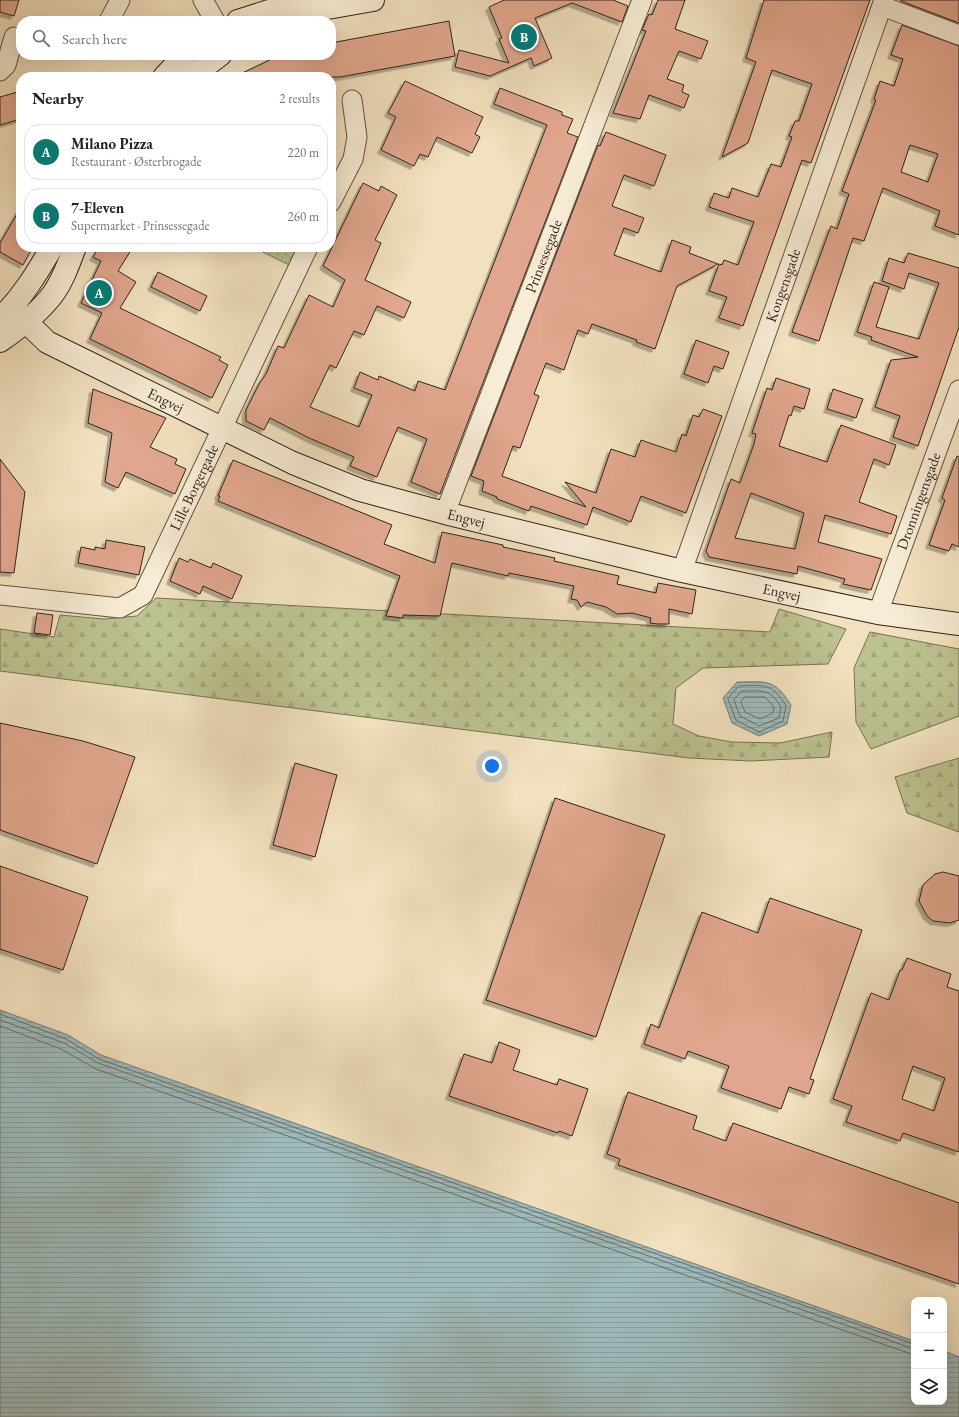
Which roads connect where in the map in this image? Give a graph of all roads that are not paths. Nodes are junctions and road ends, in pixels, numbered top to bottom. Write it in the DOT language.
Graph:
graph roads {
  1 [pos="120,0"];
  2 [pos="203,0"];
  3 [pos="373,0"];
  4 [pos="642,0"];
  5 [pos="883,3"];
  6 [pos="322,9"];
  7 [pos="111,16"];
  8 [pos="212,16"];
  9 [pos="254,16"];
  10 [pos="303,16"];
  11 [pos="959,35"];
  12 [pos="12,37"];
  13 [pos="180,60"];
  14 [pos="213,60"];
  15 [pos="0,72"];
  16 [pos="169,72"];
  17 [pos="198,72"];
  18 [pos="352,100"];
  19 [pos="336,192"];
  20 [pos="49,252"];
  21 [pos="74,252"];
  22 [pos="306,252"];
  23 [pos="13,316"];
  24 [pos="0,341"];
  25 [pos="959,390"];
  26 [pos="223,429"];
  27 [pos="445,513"];
  28 [pos="682,571"];
  29 [pos="0,595"];
  30 [pos="878,613"];
  31 [pos="959,624"];
  1 -- 7 [label="street"];
  2 -- 8 [label="street"];
  3 -- 6 [label="street"];
  4 -- 27 [label="street, Prinsessegade"];
  5 -- 11 [label="street"];
  5 -- 28 [label="street, Kongensgade"];
  6 -- 9 [label="street"];
  6 -- 10 [label="street"];
  12 -- 15 [label="street"];
  13 -- 16 [label="street"];
  14 -- 17 [label="street"];
  18 -- 19 [label="street"];
  20 -- 23 [label="street"];
  21 -- 23 [label="street"];
  22 -- 26 [label="street, Lille Borgergade"];
  23 -- 24 [label="street"];
  23 -- 26 [label="street, Engvej"];
  25 -- 30 [label="street, Dronningensgade"];
  26 -- 27 [label="street, Engvej"];
  26 -- 29 [label="street, Lille Borgergade"];
  27 -- 28 [label="street, Engvej"];
  28 -- 30 [label="street, Engvej"];
  30 -- 31 [label="street, Engvej"];
}
